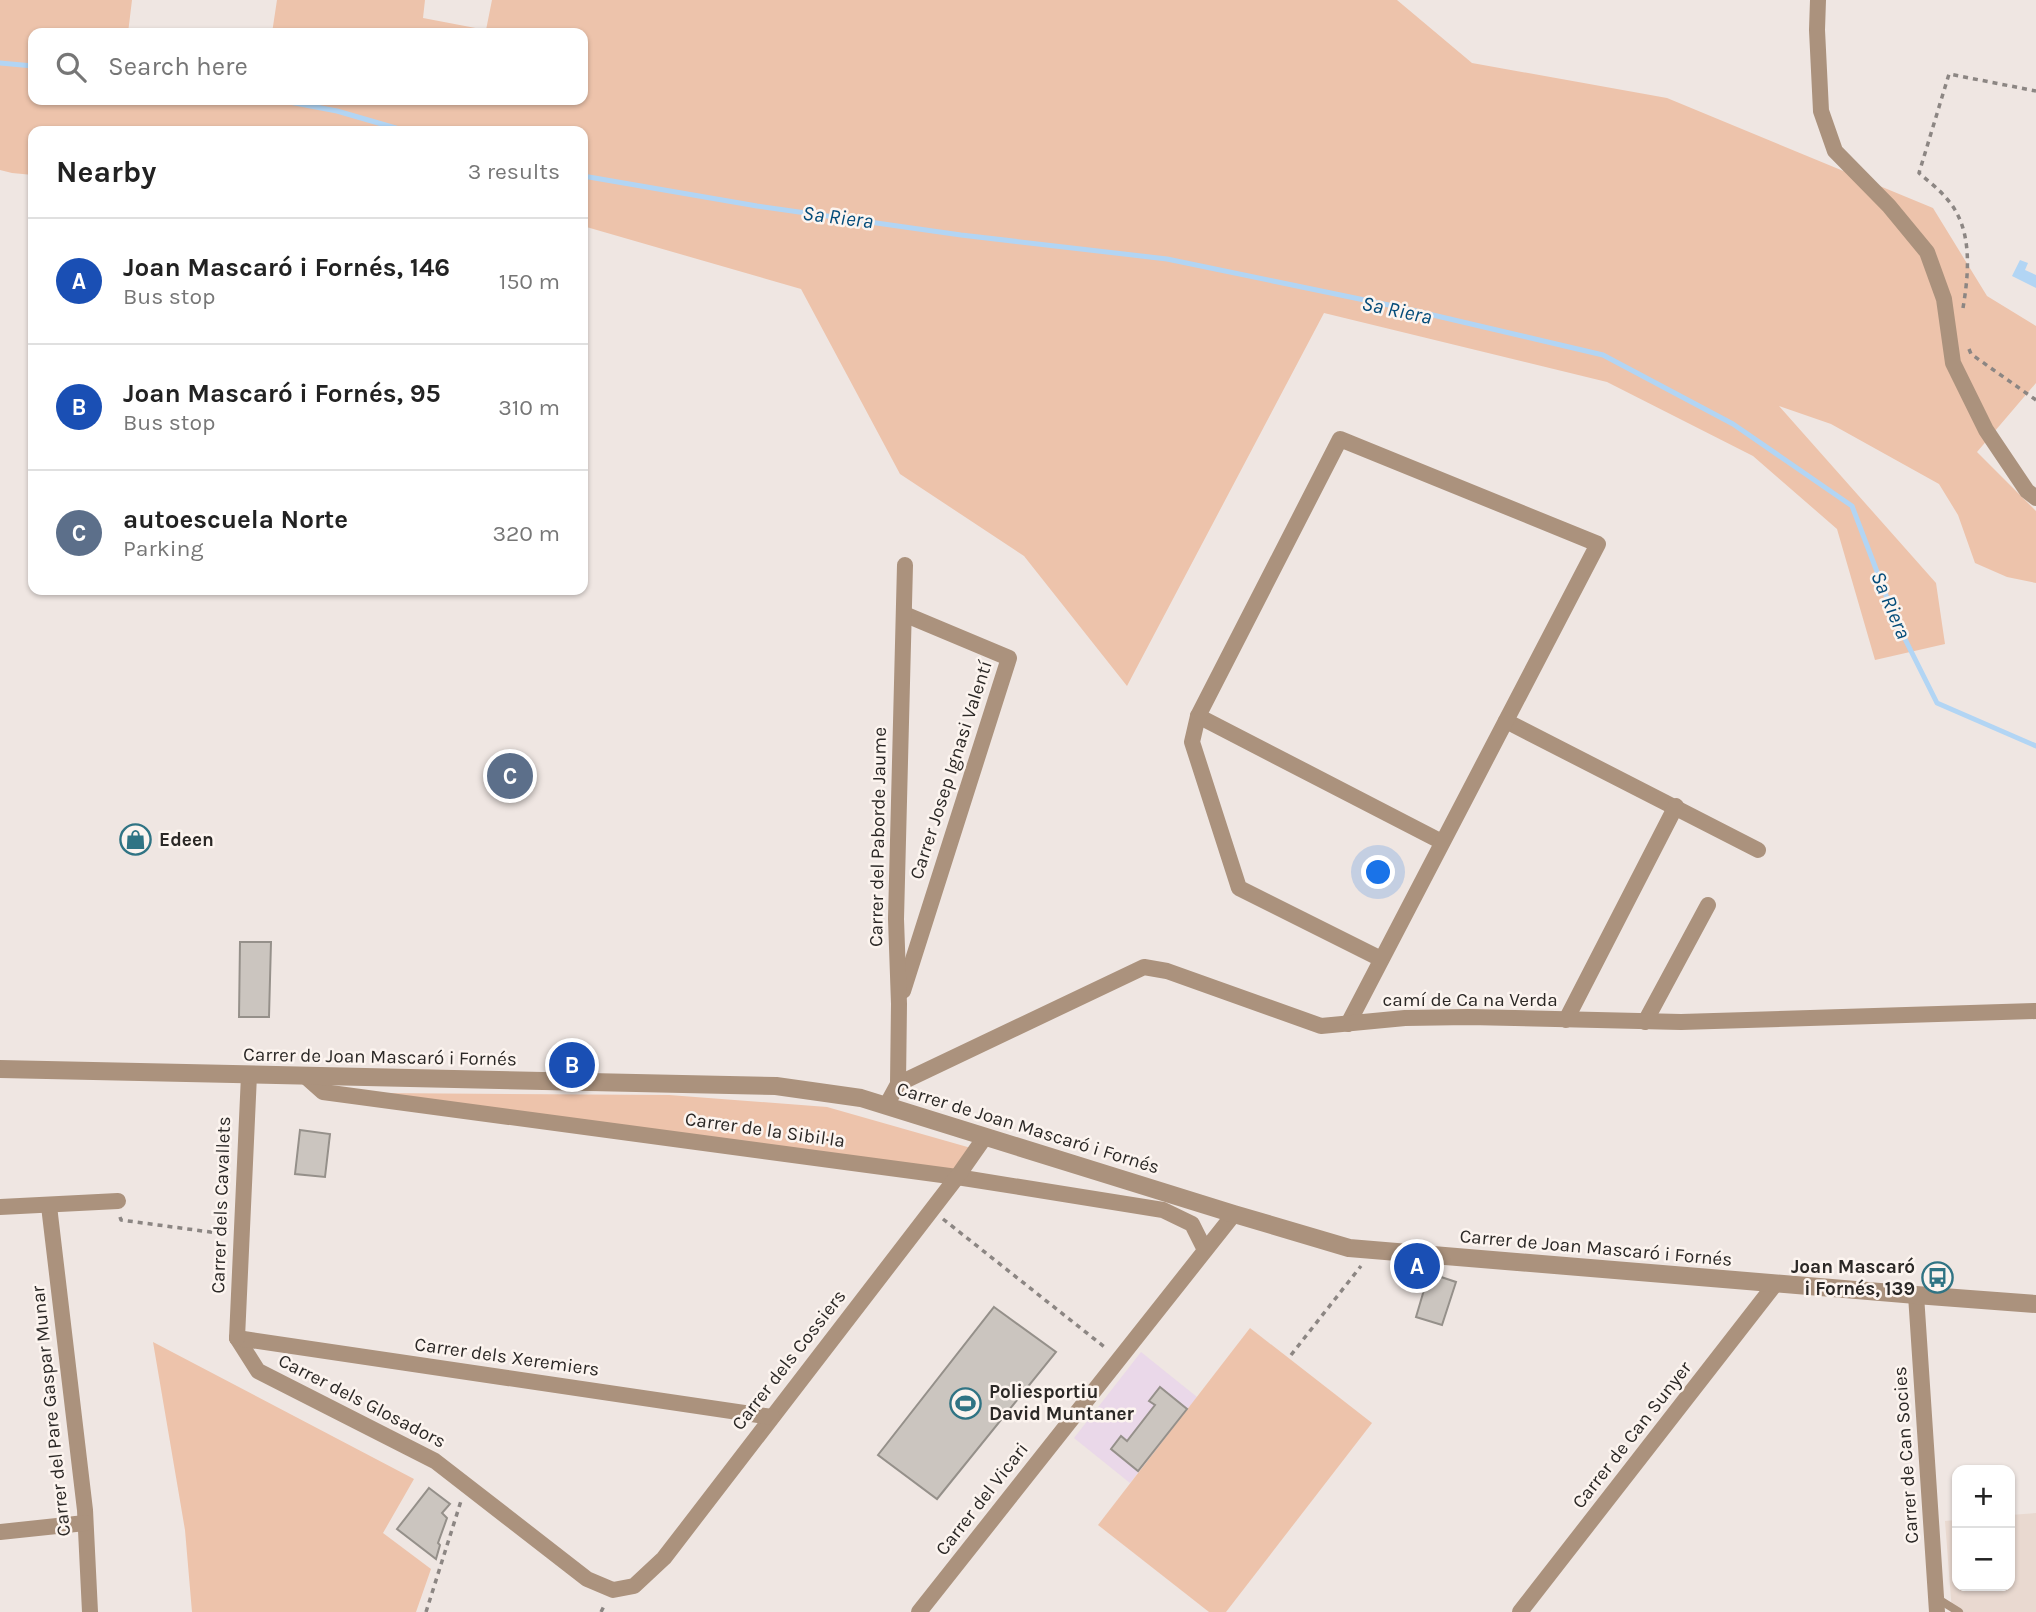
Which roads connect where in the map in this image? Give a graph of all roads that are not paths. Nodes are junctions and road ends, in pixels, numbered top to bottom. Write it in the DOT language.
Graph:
graph roads {
  1 [pos="1818,0"];
  2 [pos="2036,498"];
  3 [pos="905,565"];
  4 [pos="904,614"];
  5 [pos="1198,716"];
  6 [pos="1506,721"];
  7 [pos="1676,806"];
  8 [pos="1442,842"];
  9 [pos="1758,850"];
  10 [pos="1708,905"];
  11 [pos="1381,959"];
  12 [pos="899,1004"];
  13 [pos="2036,1011"];
  14 [pos="1566,1020"];
  15 [pos="1645,1022"];
  16 [pos="1348,1024"];
  17 [pos="0,1069"];
  18 [pos="249,1075"];
  19 [pos="305,1076"];
  20 [pos="898,1084"];
  21 [pos="886,1106"];
  22 [pos="985,1137"];
  23 [pos="957,1177"];
  24 [pos="118,1201"];
  25 [pos="49,1206"];
  26 [pos="0,1208"];
  27 [pos="1234,1214"];
  28 [pos="1205,1250"];
  29 [pos="1776,1283"];
  30 [pos="1916,1295"];
  31 [pos="2036,1304"];
  32 [pos="237,1338"];
  33 [pos="772,1417"];
  34 [pos="85,1522"];
  35 [pos="0,1532"];
  36 [pos="613,1590"];
  37 [pos="1936,1605"];
  38 [pos="90,1612"];
  39 [pos="919,1612"];
  40 [pos="1520,1612"];
  41 [pos="1959,1612"];
  1 -- 2 [label="street"];
  3 -- 4 [label="street, Carrer del Paborde Jaume"];
  4 -- 12 [label="street, Carrer del Paborde Jaume"];
  4 -- 12 [label="street, Carrer Josep Ignasi Valentí"];
  5 -- 6 [label="street"];
  5 -- 8 [label="street"];
  5 -- 11 [label="street"];
  6 -- 7 [label="street"];
  6 -- 8 [label="street"];
  7 -- 9 [label="street"];
  7 -- 14 [label="street"];
  8 -- 11 [label="street"];
  10 -- 15 [label="street"];
  11 -- 16 [label="street"];
  12 -- 20 [label="street, Carrer del Paborde Jaume"];
  13 -- 15 [label="street, camí de Ca na Verda"];
  14 -- 15 [label="street, camí de Ca na Verda"];
  14 -- 16 [label="street, camí de Ca na Verda"];
  16 -- 20 [label="street, camí de Ca na Verda"];
  17 -- 18 [label="street, Carrer de Joan Mascaró i Fornés"];
  18 -- 19 [label="street, Carrer de Joan Mascaró i Fornés"];
  18 -- 32 [label="street, Carrer dels Cavallets"];
  19 -- 21 [label="street, Carrer de Joan Mascaró i Fornés"];
  19 -- 23 [label="street, Carrer de la Sibil·la"];
  20 -- 21 [label="street, Carrer del Paborde Jaume"];
  21 -- 22 [label="street, Carrer de Joan Mascaró i Fornés"];
  22 -- 23 [label="street, Carrer dels Cossiers"];
  22 -- 27 [label="street, Carrer de Joan Mascaró i Fornés"];
  23 -- 28 [label="street, Carrer de la Sibil·la"];
  23 -- 33 [label="street, Carrer dels Cossiers"];
  24 -- 25 [label="street"];
  25 -- 26 [label="street"];
  25 -- 34 [label="street, Carrer del Pare Gaspar Munar"];
  27 -- 28 [label="street, Carrer del Vicari"];
  27 -- 29 [label="street, Carrer de Joan Mascaró i Fornés"];
  28 -- 39 [label="street, Carrer del Vicari"];
  29 -- 30 [label="street, Carrer de Joan Mascaró i Fornés"];
  29 -- 40 [label="street, Carrer de Can Sunyer"];
  30 -- 31 [label="street, Carrer de Joan Mascaró i Fornés"];
  30 -- 37 [label="street, Carrer de Can Socies"];
  32 -- 33 [label="street, Carrer dels Xeremiers"];
  32 -- 36 [label="street, Carrer dels Glosadors"];
  33 -- 36 [label="street, Carrer dels Cossiers"];
  34 -- 35 [label="street"];
  34 -- 38 [label="street, Carrer del Pare Gaspar Munar"];
  37 -- 41 [label="lane"];
}
